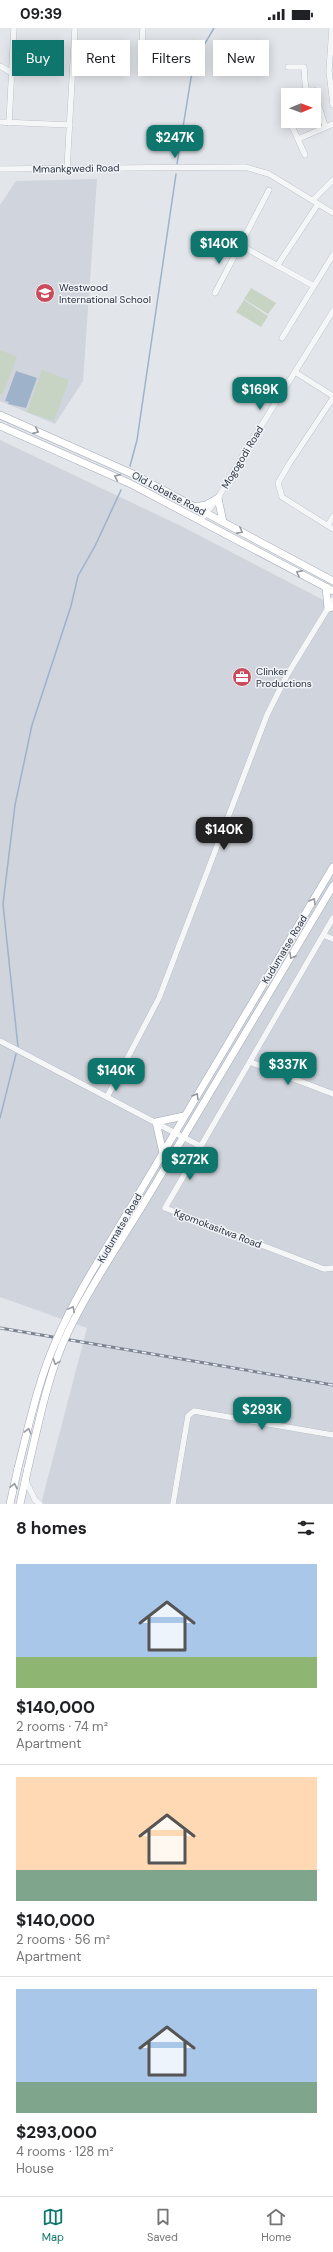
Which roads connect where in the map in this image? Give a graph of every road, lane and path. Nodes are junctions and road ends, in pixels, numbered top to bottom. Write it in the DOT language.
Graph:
graph roads {
  1 [pos="14,28"];
  2 [pos="75,28"];
  3 [pos="143,28"];
  4 [pos="332,32"];
  5 [pos="13,40"];
  6 [pos="142,40"];
  7 [pos="0,66"];
  8 [pos="288,66"];
  9 [pos="12,74"];
  10 [pos="306,88"];
  11 [pos="333,104"];
  12 [pos="321,113"];
  13 [pos="0,122"];
  14 [pos="9,123"];
  15 [pos="333,124"];
  16 [pos="70,125"];
  17 [pos="325,126"];
  18 [pos="292,128"];
  19 [pos="298,140"];
  20 [pos="305,155"];
  21 [pos="0,168"];
  22 [pos="67,168"];
  23 [pos="333,180"];
  24 [pos="269,190"];
  25 [pos="315,202"];
  26 [pos="333,213"];
  27 [pos="240,245"];
  28 [pos="333,255"];
  29 [pos="277,266"];
  30 [pos="314,286"];
  31 [pos="215,293"];
  32 [pos="333,311"];
  33 [pos="282,338"];
  34 [pos="295,372"];
  35 [pos="333,397"];
  36 [pos="0,415"];
  37 [pos="0,426"];
  38 [pos="218,498"];
  39 [pos="195,507"];
  40 [pos="206,513"];
  41 [pos="333,517"];
  42 [pos="201,520"];
  43 [pos="223,522"];
  44 [pos="330,527"];
  45 [pos="333,581"];
  46 [pos="326,587"];
  47 [pos="333,591"];
  48 [pos="333,600"];
  49 [pos="330,608"];
  50 [pos="333,867"];
  51 [pos="333,886"];
  52 [pos="333,918"];
  53 [pos="323,935"];
  54 [pos="333,939"];
  55 [pos="0,1041"];
  56 [pos="250,1062"];
  57 [pos="333,1094"];
  58 [pos="107,1097"];
  59 [pos="184,1116"];
  60 [pos="156,1122"];
  61 [pos="175,1132"];
  62 [pos="185,1137"];
  63 [pos="200,1146"];
  64 [pos="162,1153"];
  65 [pos="333,1268"];
  66 [pos="333,1436"];
  67 [pos="25,1479"];
  68 [pos="10,1504"];
  69 [pos="20,1504"];
  70 [pos="40,1504"];
  71 [pos="174,1504"];
  1 -- 5 [label="street"];
  2 -- 16 [label="street"];
  3 -- 6 [label="street"];
  4 -- 11 [label="street"];
  7 -- 9 [label="street"];
  8 -- 10 [label="street"];
  9 -- 14 [label="street"];
  12 -- 17 [label="street"];
  13 -- 14 [label="street"];
  14 -- 16 [label="street"];
  15 -- 17 [label="street"];
  16 -- 22 [label="street"];
  17 -- 19 [label="street"];
  18 -- 19 [label="street"];
  19 -- 20 [label="street"];
  21 -- 22 [label="street, Mmankgwedi Road"];
  22 -- 25 [label="street, Mmankgwedi Road"];
  23 -- 25 [label="street"];
  24 -- 27 [label="street"];
  25 -- 26 [label="street, Mmankgwedi Road"];
  25 -- 29 [label="street"];
  27 -- 29 [label="street"];
  27 -- 31 [label="street"];
  28 -- 30 [label="street"];
  29 -- 30 [label="street"];
  30 -- 33 [label="street"];
  32 -- 34 [label="street, Mogogodi Road"];
  34 -- 35 [label="street"];
  34 -- 38 [label="street, Mogogodi Road"];
  35 -- 44 [label="street"];
  36 -- 39 [label="main road, Old Lobatse Road, one-way"];
  42 -- 37 [label="main road, Old Lobatse Road, one-way"];
  38 -- 39 [label="main road"];
  38 -- 40 [label="street, Mogogodi Road"];
  38 -- 43 [label="main road"];
  39 -- 40 [label="main road, Old Lobatse Road"];
  40 -- 42 [label="street, Mogogodi Road"];
  40 -- 43 [label="main road, Old Lobatse Road"];
  41 -- 44 [label="street"];
  46 -- 42 [label="main road, Old Lobatse Road, one-way"];
  43 -- 45 [label="main road, Old Lobatse Road, one-way"];
  46 -- 47 [label="main road, Old Lobatse Road"];
  46 -- 49 [label="main road"];
  48 -- 49 [label="street"];
  49 -- 58 [label="street"];
  59 -- 50 [label="main road, Kudumatse Road, one-way"];
  51 -- 62 [label="main road, Kudumatse Road, one-way"];
  52 -- 53 [label="street, Kgomokasitwa Road"];
  53 -- 54 [label="street"];
  53 -- 56 [label="street, Kgomokasitwa Road"];
  55 -- 58 [label="street"];
  56 -- 57 [label="street"];
  56 -- 63 [label="street, Kgomokasitwa Road"];
  58 -- 60 [label="street"];
  59 -- 60 [label="main road"];
  59 -- 61 [label="main road, Kudumatse Road"];
  60 -- 61 [label="street"];
  60 -- 64 [label="main road"];
  61 -- 62 [label="street"];
  61 -- 64 [label="main road, Kudumatse Road"];
  62 -- 63 [label="street"];
  62 -- 67 [label="main road, Kudumatse Road, one-way, bridge"];
  63 -- 65 [label="street, Kgomokasitwa Road"];
  68 -- 64 [label="main road, Kudumatse Road, one-way, bridge"];
  66 -- 71 [label="street"];
  67 -- 69 [label="main road, Kudumatse Road"];
  67 -- 70 [label="street"];
}
